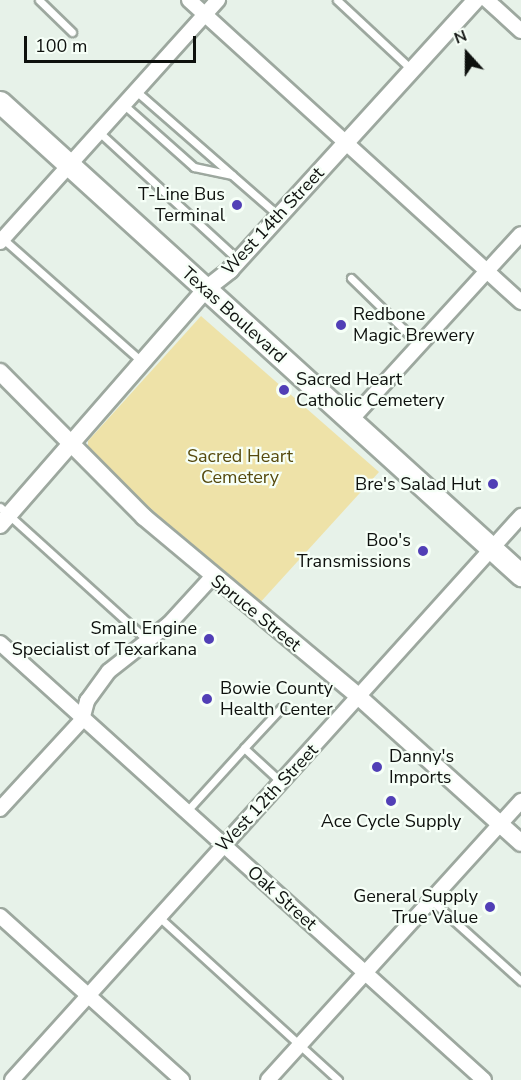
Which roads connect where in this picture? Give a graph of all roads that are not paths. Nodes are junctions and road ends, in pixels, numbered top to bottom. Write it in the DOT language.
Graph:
graph roads {
  1 [pos="39,0"];
  2 [pos="189,0"];
  3 [pos="218,0"];
  4 [pos="337,0"];
  5 [pos="476,0"];
  6 [pos="487,0"];
  7 [pos="205,15"];
  8 [pos="521,31"];
  9 [pos="72,33"];
  10 [pos="412,70"];
  11 [pos="136,91"];
  12 [pos="0,102"];
  13 [pos="123,104"];
  14 [pos="99,132"];
  15 [pos="345,144"];
  16 [pos="68,165"];
  17 [pos="232,175"];
  18 [pos="279,216"];
  19 [pos="521,234"];
  20 [pos="1,239"];
  21 [pos="238,260"];
  22 [pos="488,271"];
  23 [pos="351,278"];
  24 [pos="206,289"];
  25 [pos="521,302"];
  26 [pos="420,345"];
  27 [pos="142,362"];
  28 [pos="0,372"];
  29 [pos="350,421"];
  30 [pos="68,445"];
  31 [pos="3,516"];
  32 [pos="521,516"];
  33 [pos="492,548"];
  34 [pos="521,575"];
  35 [pos="212,577"];
  36 [pos="147,640"];
  37 [pos="0,643"];
  38 [pos="359,697"];
  39 [pos="281,708"];
  40 [pos="82,720"];
  41 [pos="244,748"];
  42 [pos="281,782"];
  43 [pos="521,801"];
  44 [pos="0,809"];
  45 [pos="186,812"];
  46 [pos="500,824"];
  47 [pos="521,843"];
  48 [pos="223,845"];
  49 [pos="431,900"];
  50 [pos="0,916"];
  51 [pos="159,917"];
  52 [pos="365,972"];
  53 [pos="521,981"];
  54 [pos="88,995"];
  55 [pos="300,1045"];
  56 [pos="12,1080"];
  57 [pos="182,1080"];
  58 [pos="268,1080"];
  59 [pos="338,1080"];
  60 [pos="484,1080"];
  1 -- 9 [label="lane"];
  2 -- 7 [label="street"];
  3 -- 7 [label="street"];
  4 -- 10 [label="lane"];
  5 -- 10 [label="street, West 14th Street"];
  6 -- 8 [label="street"];
  7 -- 11 [label="street"];
  7 -- 15 [label="street"];
  10 -- 15 [label="street, West 14th Street"];
  11 -- 13 [label="street"];
  11 -- 17 [label="lane"];
  12 -- 16 [label="main road, Texas Boulevard"];
  13 -- 14 [label="street"];
  13 -- 17 [label="lane"];
  14 -- 16 [label="street"];
  14 -- 21 [label="lane"];
  15 -- 18 [label="street, West 14th Street"];
  15 -- 22 [label="street"];
  16 -- 20 [label="street"];
  16 -- 24 [label="main road, Texas Boulevard"];
  17 -- 18 [label="lane"];
  18 -- 21 [label="street, West 14th Street"];
  19 -- 22 [label="street"];
  20 -- 27 [label="lane"];
  21 -- 24 [label="street, West 14th Street"];
  22 -- 25 [label="street"];
  22 -- 26 [label="street"];
  23 -- 26 [label="lane"];
  24 -- 27 [label="street, West 14th Street"];
  24 -- 29 [label="main road, Texas Boulevard"];
  26 -- 29 [label="street"];
  27 -- 30 [label="street, West 14th Street"];
  28 -- 30 [label="street, Spruce Street"];
  29 -- 33 [label="main road, Texas Boulevard"];
  30 -- 31 [label="street, West 14th Street"];
  30 -- 35 [label="street, Spruce Street"];
  31 -- 36 [label="lane"];
  32 -- 33 [label="street, West 12th Street"];
  33 -- 34 [label="main road, Texas Boulevard"];
  33 -- 38 [label="street, West 12th Street"];
  35 -- 36 [label="street"];
  35 -- 38 [label="street, Spruce Street"];
  36 -- 40 [label="street"];
  37 -- 40 [label="street, Oak Street"];
  38 -- 42 [label="street, West 12th Street"];
  38 -- 46 [label="street, Spruce Street"];
  39 -- 41 [label="lane"];
  40 -- 44 [label="street"];
  40 -- 45 [label="street, Oak Street"];
  41 -- 42 [label="lane"];
  41 -- 45 [label="lane"];
  42 -- 48 [label="street, West 12th Street"];
  43 -- 46 [label="street"];
  45 -- 48 [label="street, Oak Street"];
  46 -- 47 [label="street, Spruce Street"];
  46 -- 49 [label="street"];
  48 -- 51 [label="street, West 12th Street"];
  48 -- 52 [label="street, Oak Street"];
  49 -- 52 [label="street"];
  49 -- 53 [label="lane"];
  50 -- 54 [label="street"];
  51 -- 54 [label="street, West 12th Street"];
  51 -- 55 [label="lane"];
  52 -- 55 [label="street"];
  52 -- 60 [label="street, Oak Street"];
  54 -- 56 [label="street, West 12th Street"];
  54 -- 57 [label="street"];
  55 -- 58 [label="street"];
  55 -- 59 [label="lane"];
}
